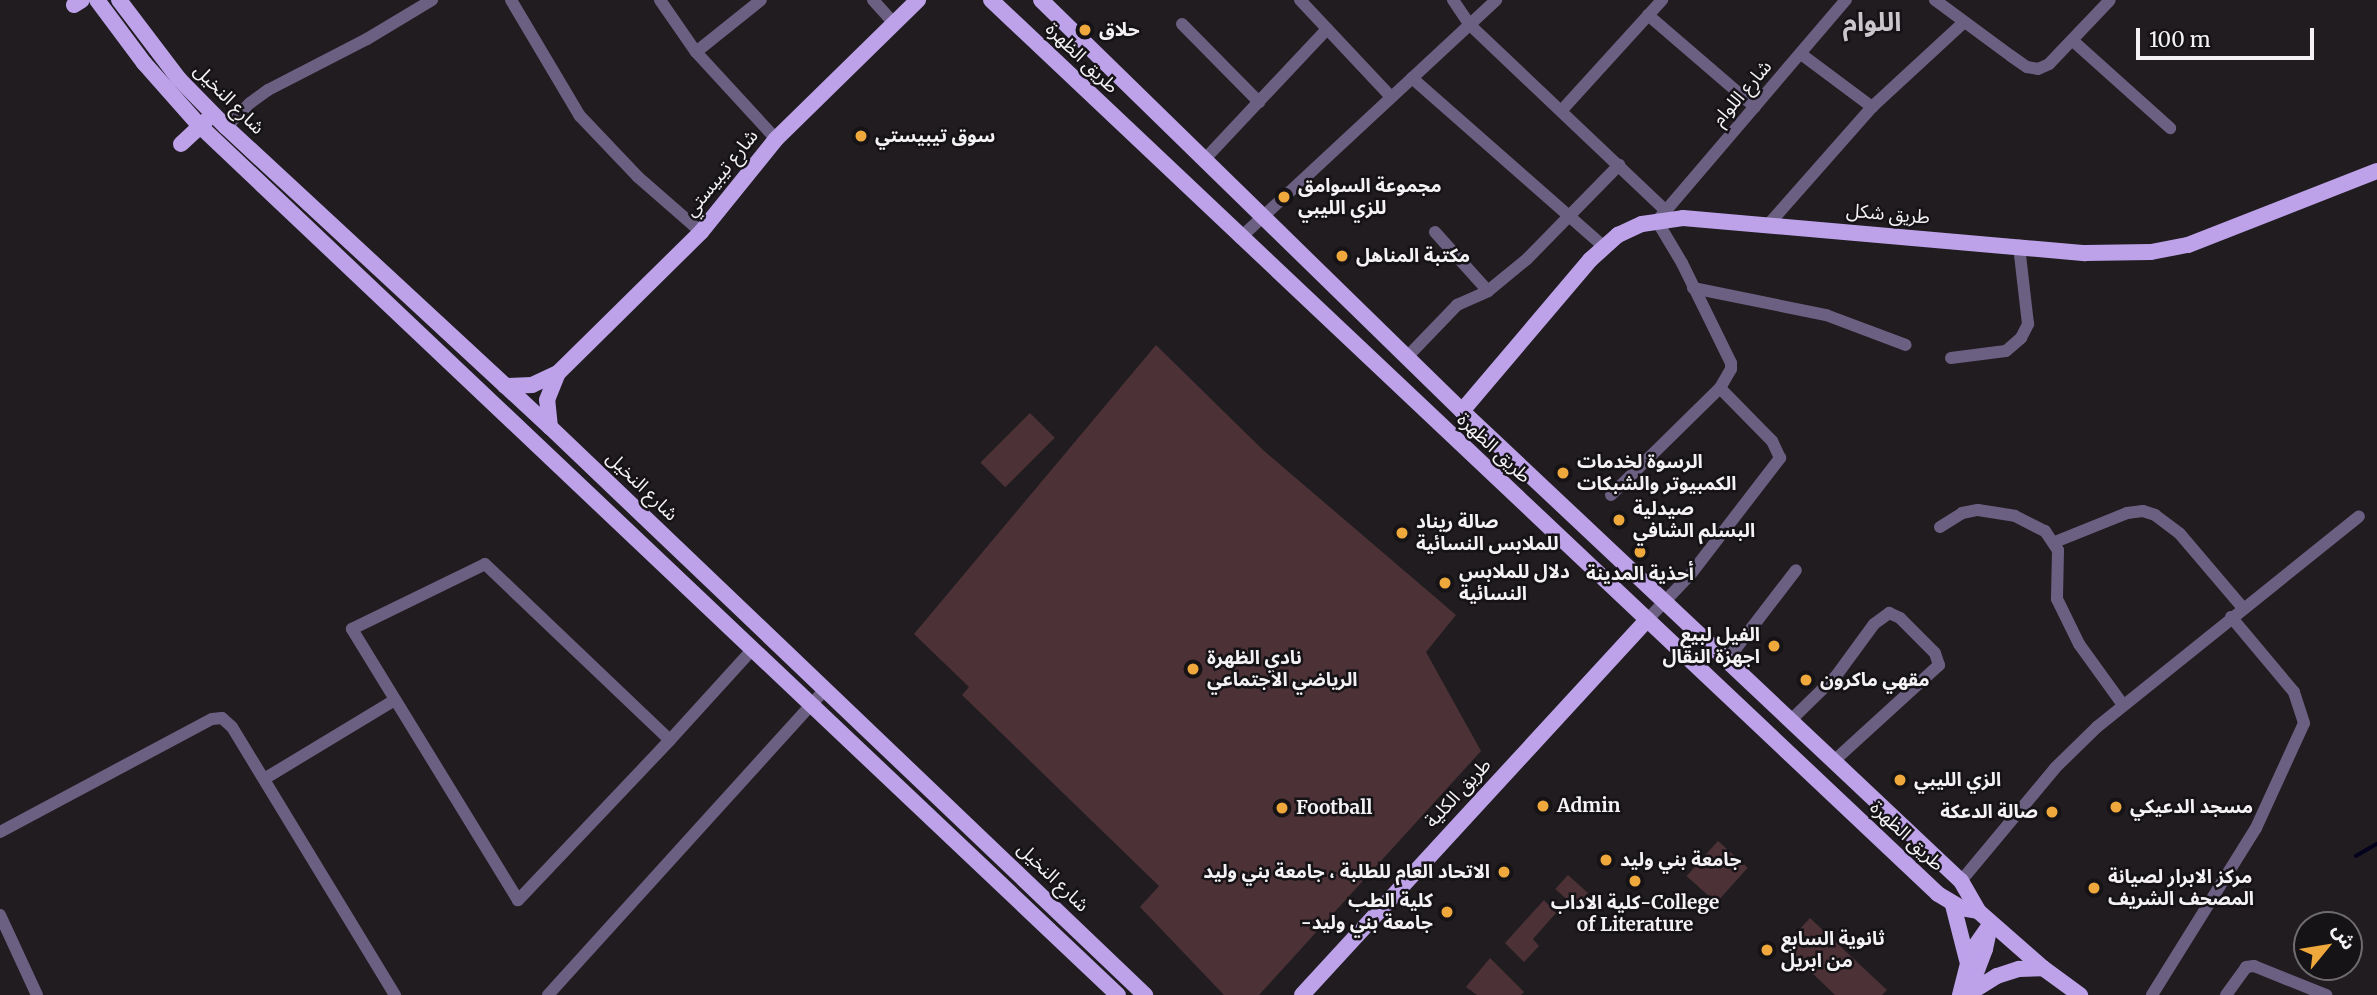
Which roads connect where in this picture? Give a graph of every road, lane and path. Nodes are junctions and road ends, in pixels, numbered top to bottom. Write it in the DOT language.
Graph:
graph roads {
  1 [pos="97,0"];
  2 [pos="119,0"];
  3 [pos="432,0"];
  4 [pos="511,0"];
  5 [pos="660,0"];
  6 [pos="761,0"];
  7 [pos="873,0"];
  8 [pos="918,0"];
  9 [pos="991,0"];
  10 [pos="1041,0"];
  11 [pos="1300,0"];
  12 [pos="1453,0"];
  13 [pos="1496,0"];
  14 [pos="1846,0"];
  15 [pos="1935,0"];
  16 [pos="2110,0"];
  17 [pos="1652,6"];
  18 [pos="1964,22"];
  19 [pos="894,23"];
  20 [pos="1182,24"];
  21 [pos="1470,26"];
  22 [pos="1327,29"];
  23 [pos="2072,40"];
  24 [pos="696,52"];
  25 [pos="1801,54"];
  26 [pos="1412,78"];
  27 [pos="1391,97"];
  28 [pos="1259,102"];
  29 [pos="1755,107"];
  30 [pos="1872,107"];
  31 [pos="1562,110"];
  32 [pos="213,114"];
  33 [pos="200,126"];
  34 [pos="226,127"];
  35 [pos="2170,128"];
  36 [pos="776,139"];
  37 [pos="181,144"];
  38 [pos="1204,160"];
  39 [pos="1619,165"];
  40 [pos="2377,171"];
  41 [pos="1569,215"];
  42 [pos="1661,216"];
  43 [pos="1261,217"];
  44 [pos="1769,225"];
  45 [pos="701,232"];
  46 [pos="1434,232"];
  47 [pos="1240,238"];
  48 [pos="1603,246"];
  49 [pos="2019,246"];
  50 [pos="1693,288"];
  51 [pos="1488,291"];
  52 [pos="446,333"];
  53 [pos="1906,345"];
  54 [pos="433,347"];
  55 [pos="1408,356"];
  56 [pos="1951,358"];
  57 [pos="558,373"];
  58 [pos="505,386"];
  59 [pos="1720,388"];
  60 [pos="1462,411"];
  61 [pos="550,426"];
  62 [pos="1611,495"];
  63 [pos="2360,516"];
  64 [pos="1940,527"];
  65 [pos="2056,542"];
  66 [pos="1796,570"];
  67 [pos="1665,601"];
  68 [pos="2243,608"];
  69 [pos="2231,617"];
  70 [pos="1647,620"];
  71 [pos="752,650"];
  72 [pos="1727,660"];
  73 [pos="825,690"];
  74 [pos="395,700"];
  75 [pos="2123,705"];
  76 [pos="810,706"];
  77 [pos="1791,720"];
  78 [pos="670,740"];
  79 [pos="1834,761"];
  80 [pos="264,779"];
  81 [pos="0,832"];
  82 [pos="1961,881"];
  83 [pos="1953,905"];
  84 [pos="1978,911"];
  85 [pos="0,915"];
  86 [pos="1991,923"];
  87 [pos="1967,963"];
  88 [pos="2043,968"];
  89 [pos="37,995"];
  90 [pos="395,995"];
  91 [pos="548,995"];
  92 [pos="1118,995"];
  93 [pos="1145,995"];
  94 [pos="1302,995"];
  95 [pos="1960,995"];
  96 [pos="1967,995"];
  97 [pos="2080,995"];
  98 [pos="2152,995"];
  99 [pos="2226,995"];
  100 [pos="2326,995"];
  1 -- 33 [label="main road, شارع النخيل"];
  2 -- 32 [label="main road, شارع النخيل"];
  3 -- 34 [label="street"];
  4 -- 45 [label="street"];
  5 -- 24 [label="street"];
  6 -- 24 [label="street"];
  7 -- 19 [label="street"];
  8 -- 19 [label="main road, شارع تيبيستي"];
  9 -- 47 [label="main road, طريق الظهرة"];
  10 -- 38 [label="main road, طريق الظهرة"];
  11 -- 22 [label="street"];
  12 -- 21 [label="street"];
  13 -- 21 [label="street"];
  14 -- 25 [label="street, شارع اللوام"];
  15 -- 18 [label="street"];
  16 -- 23 [label="street"];
  17 -- 29 [label="street"];
  17 -- 31 [label="street"];
  18 -- 23 [label="street"];
  18 -- 30 [label="street"];
  19 -- 36 [label="main road, شارع تيبيستي"];
  20 -- 28 [label="street"];
  21 -- 26 [label="street"];
  21 -- 31 [label="street"];
  22 -- 27 [label="street"];
  22 -- 28 [label="street"];
  23 -- 35 [label="street"];
  24 -- 36 [label="street"];
  25 -- 29 [label="street, شارع اللوام"];
  25 -- 30 [label="street"];
  26 -- 27 [label="street"];
  26 -- 41 [label="street"];
  27 -- 43 [label="street"];
  28 -- 38 [label="street"];
  29 -- 42 [label="street, شارع اللوام"];
  30 -- 44 [label="street"];
  31 -- 39 [label="street"];
  32 -- 33 [label="main road"];
  32 -- 34 [label="main road, شارع النخيل"];
  33 -- 37 [label="main road"];
  33 -- 54 [label="main road, شارع النخيل"];
  34 -- 52 [label="main road, شارع النخيل"];
  36 -- 45 [label="main road, شارع تيبيستي"];
  38 -- 43 [label="main road, طريق الظهرة"];
  39 -- 41 [label="street"];
  39 -- 42 [label="street"];
  40 -- 49 [label="main road, طريق شكل"];
  41 -- 48 [label="street"];
  41 -- 51 [label="street"];
  42 -- 44 [label="main road, طريق شكل"];
  42 -- 48 [label="main road, طريق شكل"];
  42 -- 50 [label="street"];
  43 -- 47 [label="street"];
  43 -- 55 [label="main road, طريق الظهرة"];
  44 -- 49 [label="main road, طريق شكل"];
  45 -- 57 [label="main road, شارع تيبيستي"];
  46 -- 51 [label="street"];
  47 -- 70 [label="main road, طريق الظهرة"];
  48 -- 60 [label="main road, طريق شكل"];
  49 -- 56 [label="street"];
  50 -- 53 [label="street"];
  50 -- 59 [label="street"];
  51 -- 55 [label="street"];
  52 -- 54 [label="main road"];
  52 -- 58 [label="main road, شارع النخيل"];
  54 -- 71 [label="main road, شارع النخيل"];
  55 -- 60 [label="main road, طريق الظهرة"];
  57 -- 58 [label="main road"];
  57 -- 61 [label="main road"];
  58 -- 61 [label="main road, شارع النخيل"];
  59 -- 62 [label="street"];
  59 -- 67 [label="street"];
  60 -- 67 [label="main road, طريق الظهرة"];
  61 -- 73 [label="main road, شارع النخيل"];
  63 -- 68 [label="street"];
  64 -- 65 [label="street"];
  65 -- 68 [label="street"];
  65 -- 75 [label="street"];
  66 -- 72 [label="street"];
  67 -- 70 [label="street"];
  67 -- 72 [label="main road, طريق الظهرة"];
  68 -- 69 [label="street"];
  69 -- 75 [label="street"];
  69 -- 98 [label="street"];
  70 -- 83 [label="main road, طريق الظهرة"];
  70 -- 94 [label="main road, طريق الكلية"];
  71 -- 76 [label="main road, شارع النخيل"];
  71 -- 78 [label="street"];
  72 -- 77 [label="main road, طريق الظهرة"];
  73 -- 76 [label="street"];
  73 -- 93 [label="main road, شارع النخيل"];
  74 -- 78 [label="street"];
  74 -- 78 [label="street"];
  74 -- 80 [label="street"];
  75 -- 82 [label="street"];
  76 -- 91 [label="street"];
  76 -- 92 [label="main road, شارع النخيل"];
  77 -- 79 [label="main road, طريق الظهرة"];
  77 -- 79 [label="street"];
  79 -- 82 [label="main road, طريق الظهرة"];
  80 -- 81 [label="street"];
  80 -- 90 [label="street"];
  82 -- 84 [label="main road, طريق الظهرة"];
  83 -- 84 [label="main road, طريق الظهرة"];
  83 -- 87 [label="main road"];
  84 -- 86 [label="main road, طريق الظهرة"];
  85 -- 89 [label="street"];
  86 -- 87 [label="main road"];
  86 -- 88 [label="main road, طريق الظهرة"];
  86 -- 96 [label="main road"];
  87 -- 95 [label="main road"];
  88 -- 96 [label="main road"];
  88 -- 97 [label="main road, طريق الظهرة"];
  99 -- 100 [label="street"];
}
